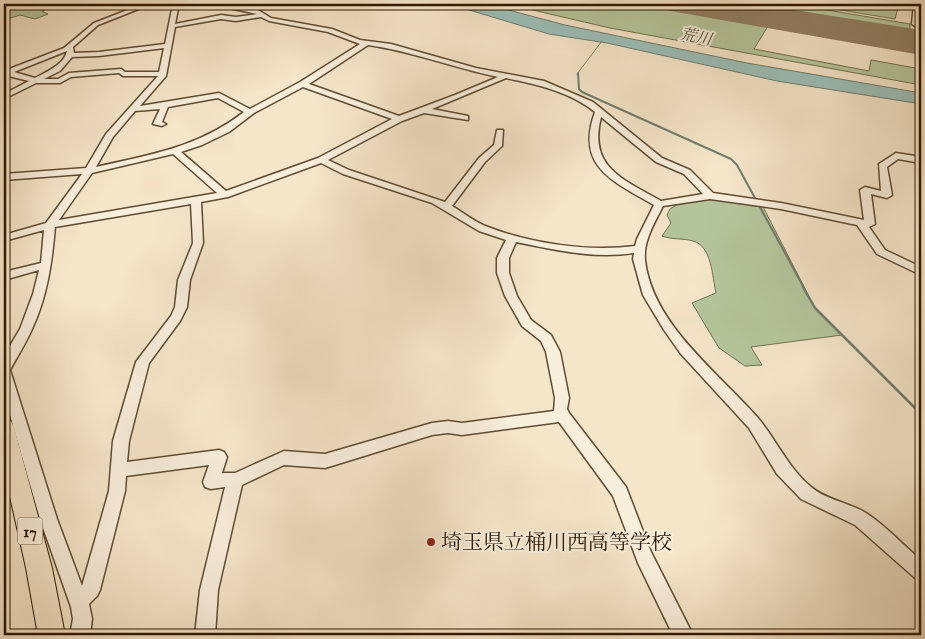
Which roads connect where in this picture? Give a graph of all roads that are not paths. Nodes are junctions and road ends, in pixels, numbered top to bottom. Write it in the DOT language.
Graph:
graph roads {
  1 [pos="148,4"];
  2 [pos="176,4"];
  3 [pos="916,4"];
  4 [pos="230,5"];
  5 [pos="260,15"];
  6 [pos="221,17"];
  7 [pos="916,24"];
  8 [pos="172,26"];
  9 [pos="366,44"];
  10 [pos="169,45"];
  11 [pos="70,46"];
  12 [pos="70,55"];
  13 [pos="5,73"];
  14 [pos="162,74"];
  15 [pos="503,77"];
  16 [pos="37,81"];
  17 [pos="303,84"];
  18 [pos="4,97"];
  19 [pos="165,105"];
  20 [pos="131,109"];
  21 [pos="423,110"];
  22 [pos="250,112"];
  23 [pos="599,112"];
  24 [pos="464,118"];
  25 [pos="399,119"];
  26 [pos="162,124"];
  27 [pos="500,132"];
  28 [pos="175,151"];
  29 [pos="920,156"];
  30 [pos="321,160"];
  31 [pos="89,171"];
  32 [pos="4,177"];
  33 [pos="225,195"];
  34 [pos="710,196"];
  35 [pos="196,201"];
  36 [pos="658,204"];
  37 [pos="447,206"];
  38 [pos="862,224"];
  39 [pos="50,225"];
  40 [pos="4,238"];
  41 [pos="512,238"];
  42 [pos="639,248"];
  43 [pos="46,265"];
  44 [pos="921,271"];
  45 [pos="4,276"];
  46 [pos="4,368"];
  47 [pos="562,416"];
  48 [pos="4,427"];
  49 [pos="119,470"];
  50 [pos="235,480"];
  51 [pos="921,572"];
  52 [pos="78,601"];
  53 [pos="52,635"];
  54 [pos="80,635"];
  55 [pos="205,635"];
  56 [pos="683,635"];
  1 -- 11 [label="street"];
  2 -- 8 [label="street"];
  3 -- 7 [label="street"];
  4 -- 5 [label="street"];
  4 -- 6 [label="street"];
  5 -- 6 [label="street"];
  5 -- 9 [label="street"];
  6 -- 8 [label="street"];
  8 -- 10 [label="street"];
  9 -- 15 [label="street"];
  9 -- 17 [label="street"];
  10 -- 12 [label="street"];
  10 -- 14 [label="street"];
  11 -- 12 [label="street"];
  11 -- 13 [label="street"];
  12 -- 16 [label="street"];
  13 -- 16 [label="street"];
  14 -- 16 [label="street"];
  14 -- 20 [label="street"];
  15 -- 21 [label="street"];
  15 -- 23 [label="street"];
  16 -- 18 [label="street"];
  17 -- 22 [label="street"];
  17 -- 25 [label="street"];
  19 -- 20 [label="street"];
  19 -- 22 [label="street"];
  19 -- 26 [label="street"];
  20 -- 31 [label="street"];
  21 -- 24 [label="street"];
  21 -- 25 [label="street"];
  22 -- 28 [label="street"];
  23 -- 34 [label="street"];
  23 -- 36 [label="street"];
  25 -- 30 [label="street"];
  27 -- 37 [label="street"];
  28 -- 31 [label="street"];
  28 -- 33 [label="street"];
  29 -- 38 [label="street"];
  30 -- 33 [label="street"];
  30 -- 37 [label="street"];
  31 -- 32 [label="street"];
  31 -- 39 [label="street"];
  33 -- 35 [label="street"];
  34 -- 36 [label="street"];
  34 -- 38 [label="street"];
  35 -- 39 [label="street"];
  35 -- 49 [label="street"];
  36 -- 42 [label="street"];
  37 -- 41 [label="street"];
  38 -- 44 [label="street"];
  39 -- 40 [label="street"];
  39 -- 43 [label="street"];
  41 -- 42 [label="street"];
  41 -- 47 [label="street"];
  42 -- 51 [label="street"];
  43 -- 45 [label="street"];
  43 -- 46 [label="street"];
  46 -- 52 [label="street"];
  47 -- 50 [label="street"];
  47 -- 56 [label="street"];
  48 -- 53 [label="highway, 17"];
  49 -- 50 [label="street"];
  49 -- 52 [label="street"];
  50 -- 55 [label="street"];
  52 -- 54 [label="street"];
}
